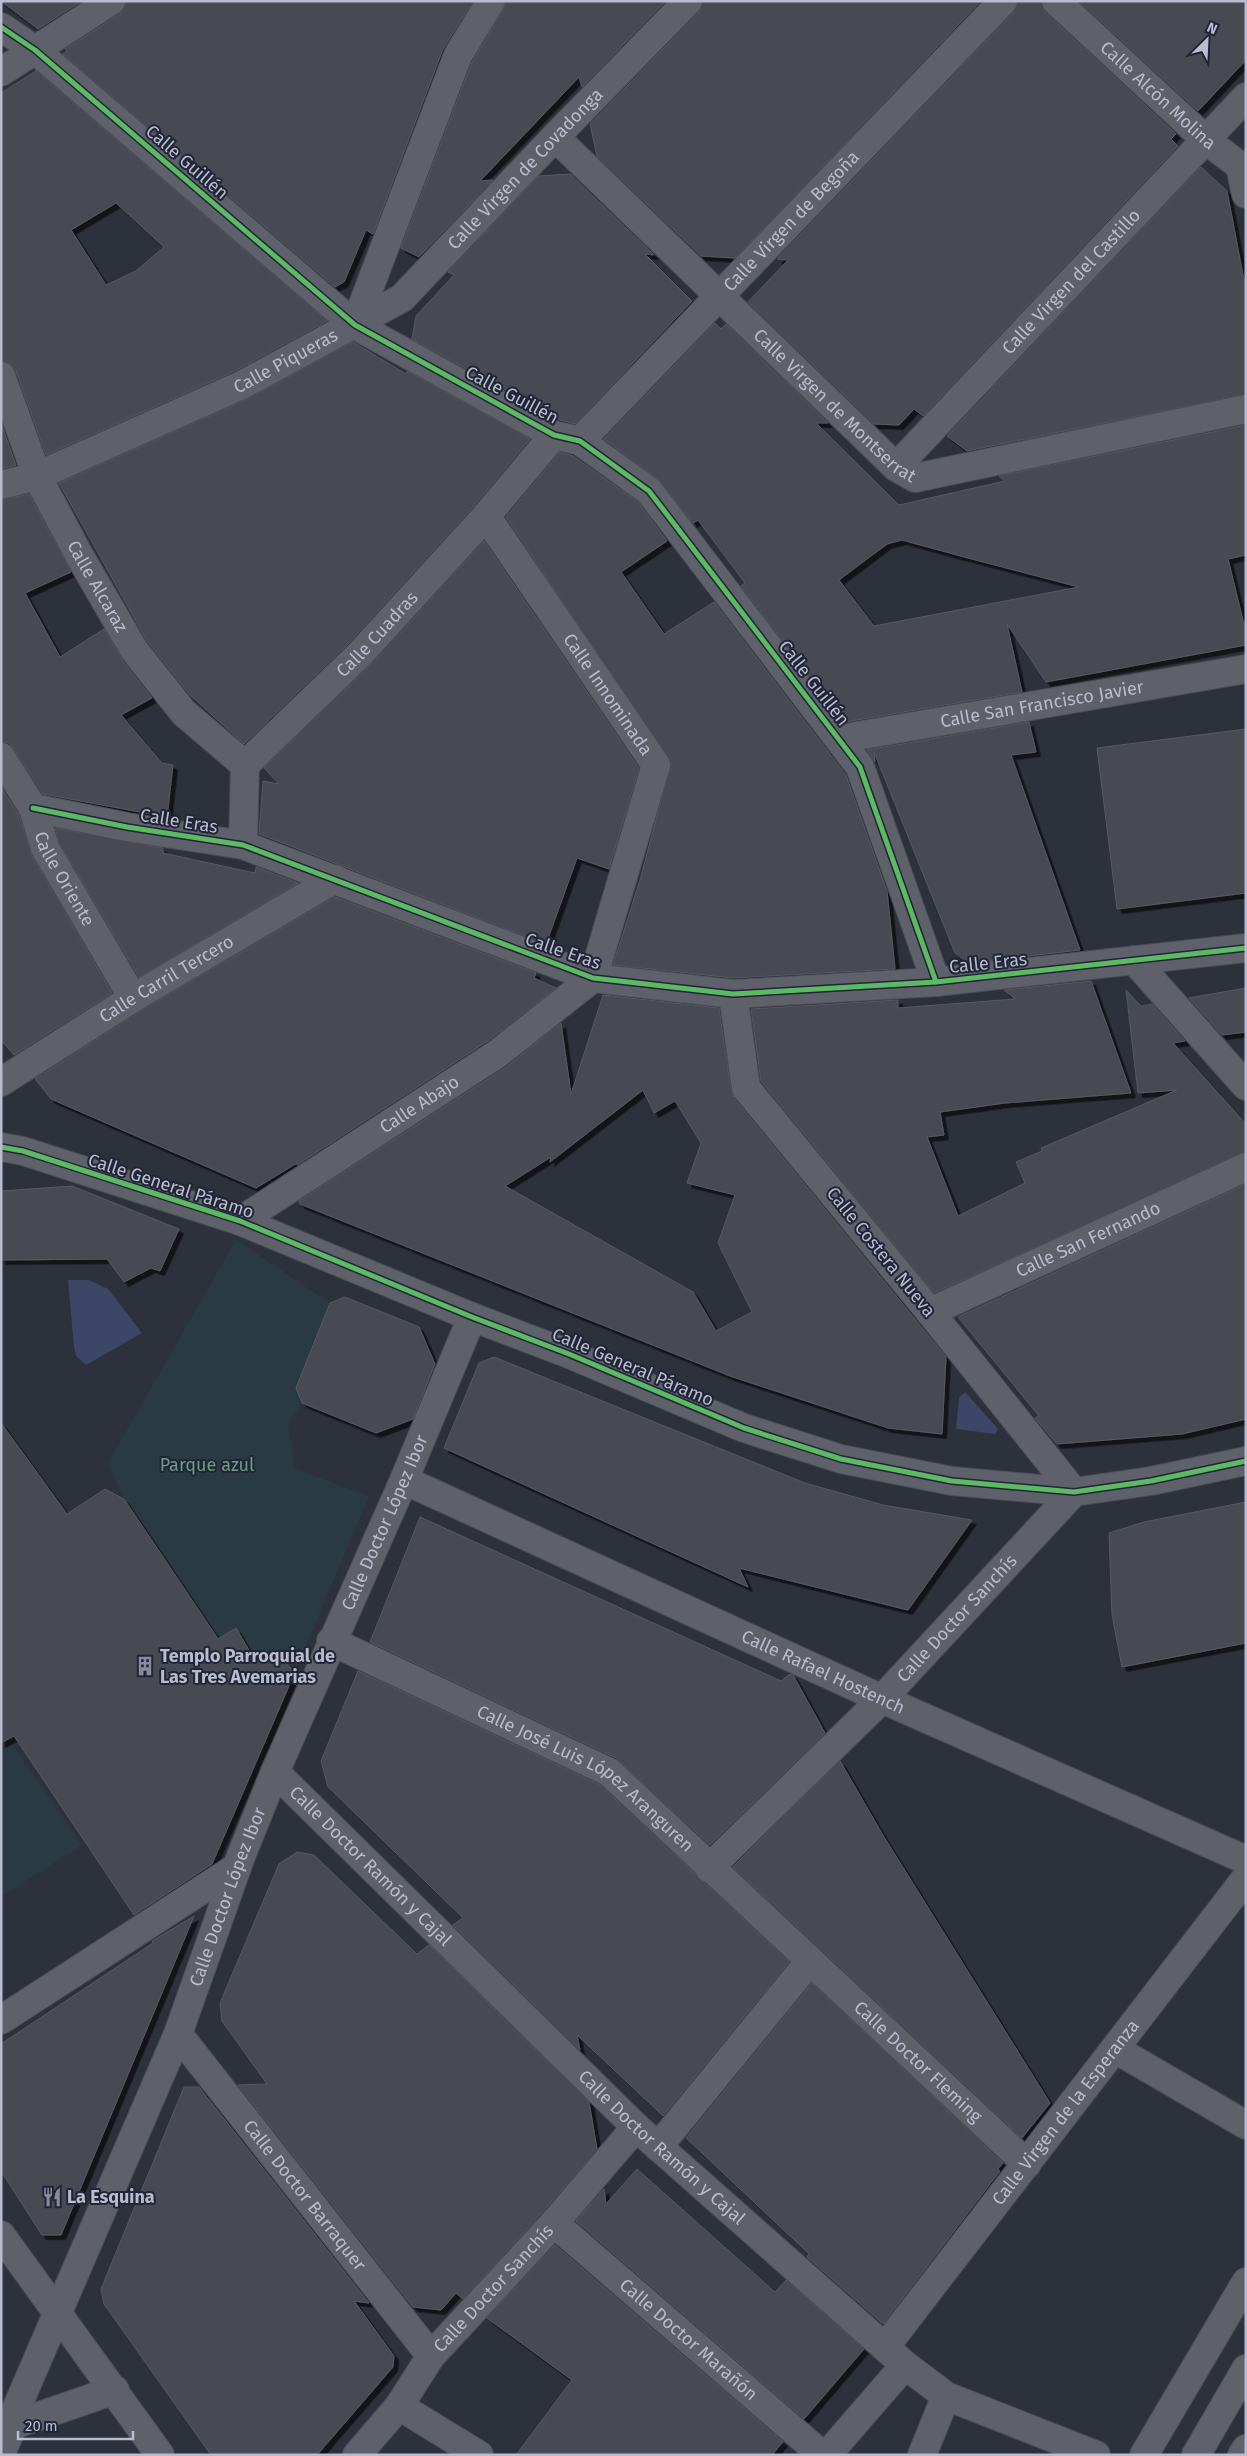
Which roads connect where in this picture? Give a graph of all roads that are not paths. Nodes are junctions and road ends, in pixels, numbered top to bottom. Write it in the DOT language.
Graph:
graph roads {
  1 [pos="111,1"];
  2 [pos="491,1"];
  3 [pos="688,1"];
  4 [pos="1003,1"];
  5 [pos="1056,1"];
  6 [pos="1,26"];
  7 [pos="35,50"];
  8 [pos="1,72"];
  9 [pos="1246,97"];
  10 [pos="555,137"];
  11 [pos="1206,140"];
  12 [pos="1243,163"];
  13 [pos="1246,194"];
  14 [pos="719,298"];
  15 [pos="355,325"];
  16 [pos="1,376"];
  17 [pos="1246,409"];
  18 [pos="567,438"];
  19 [pos="896,467"];
  20 [pos="37,476"];
  21 [pos="1,485"];
  22 [pos="486,516"];
  23 [pos="1246,669"];
  24 [pos="839,738"];
  25 [pos="1,757"];
  26 [pos="245,765"];
  27 [pos="33,808"];
  28 [pos="243,845"];
  29 [pos="335,879"];
  30 [pos="1246,948"];
  31 [pos="1134,960"];
  32 [pos="592,978"];
  33 [pos="936,982"];
  34 [pos="733,994"];
  35 [pos="132,998"];
  36 [pos="1,1082"];
  37 [pos="1246,1086"];
  38 [pos="1,1147"];
  39 [pos="1246,1166"];
  40 [pos="240,1221"];
  41 [pos="930,1312"];
  42 [pos="472,1317"];
  43 [pos="1246,1461"];
  44 [pos="404,1480"];
  45 [pos="1074,1492"];
  46 [pos="331,1641"];
  47 [pos="882,1699"];
  48 [pos="275,1772"];
  49 [pos="1246,1860"];
  50 [pos="237,1867"];
  51 [pos="709,1868"];
  52 [pos="1246,1878"];
  53 [pos="808,1962"];
  54 [pos="1,2020"];
  55 [pos="178,2034"];
  56 [pos="1115,2049"];
  57 [pos="1246,2126"];
  58 [pos="636,2127"];
  59 [pos="658,2147"];
  60 [pos="1027,2164"];
  61 [pos="554,2223"];
  62 [pos="1,2235"];
  63 [pos="1246,2282"];
  64 [pos="58,2312"];
  65 [pos="431,2356"];
  66 [pos="895,2356"];
  67 [pos="1246,2369"];
  68 [pos="115,2390"];
  69 [pos="946,2396"];
  70 [pos="400,2406"];
  71 [pos="13,2425"];
  72 [pos="1246,2449"];
  73 [pos="1,2454"];
  74 [pos="160,2455"];
  75 [pos="357,2455"];
  76 [pos="479,2455"];
  77 [pos="822,2455"];
  78 [pos="827,2455"];
  79 [pos="922,2455"];
  80 [pos="1096,2455"];
  81 [pos="1144,2455"];
  82 [pos="1196,2455"];
  83 [pos="1242,2455"];
  1 -- 7 [label="street"];
  2 -- 15 [label="street, Calle Piqueras"];
  3 -- 10 [label="street, Calle Virgen de Covadonga"];
  4 -- 14 [label="street, Calle Virgen de Begoña"];
  5 -- 11 [label="street, Calle Alcón Molina"];
  6 -- 7 [label="street, Calle Guillén"];
  7 -- 8 [label="street"];
  7 -- 15 [label="street, Calle Guillén"];
  9 -- 11 [label="street, Calle Virgen del Castillo"];
  10 -- 14 [label="street, Calle Virgen de Montserrat"];
  10 -- 15 [label="street, Calle Virgen de Covadonga"];
  11 -- 12 [label="street, Calle Alcón Molina"];
  11 -- 19 [label="street, Calle Virgen del Castillo"];
  12 -- 13 [label="street, Calle Alcón Molina"];
  14 -- 18 [label="street, Calle Virgen de Begoña"];
  14 -- 19 [label="street, Calle Virgen de Montserrat"];
  15 -- 18 [label="street, Calle Guillén"];
  15 -- 20 [label="street, Calle Piqueras"];
  16 -- 20 [label="street, Calle Alcaraz"];
  17 -- 19 [label="street, Calle Virgen de Montserrat"];
  18 -- 22 [label="street, Calle Cuadras"];
  18 -- 24 [label="street, Calle Guillén"];
  20 -- 21 [label="street, Calle Piqueras"];
  20 -- 26 [label="street, Calle Alcaraz"];
  22 -- 26 [label="street, Calle Cuadras"];
  22 -- 32 [label="street, Calle Innominada"];
  23 -- 24 [label="street, Calle San Francisco Javier"];
  24 -- 33 [label="street, Calle Guillén"];
  25 -- 27 [label="street, Calle Oriente"];
  26 -- 28 [label="street"];
  27 -- 28 [label="street, Calle Eras"];
  27 -- 35 [label="street, Calle Oriente"];
  28 -- 29 [label="street, Calle Eras"];
  29 -- 32 [label="street, Calle Eras"];
  29 -- 35 [label="street, Calle Carril Tercero"];
  30 -- 31 [label="street, Calle Eras"];
  31 -- 33 [label="street, Calle Eras"];
  31 -- 37 [label="street"];
  32 -- 34 [label="street, Calle Eras"];
  32 -- 40 [label="street, Calle Abajo"];
  33 -- 34 [label="street, Calle Eras"];
  34 -- 41 [label="street, Calle Costera Nueva"];
  35 -- 36 [label="street, Calle Carril Tercero"];
  38 -- 40 [label="street, Calle General Páramo"];
  39 -- 41 [label="street, Calle San Fernando"];
  40 -- 42 [label="street, Calle General Páramo"];
  41 -- 45 [label="street, Calle Costera Nueva"];
  42 -- 44 [label="street, Calle Doctor López Ibor"];
  42 -- 45 [label="street, Calle General Páramo"];
  43 -- 45 [label="street, Calle General Páramo"];
  44 -- 46 [label="street, Calle Doctor López Ibor"];
  44 -- 47 [label="street, Calle Rafael Hostench"];
  45 -- 47 [label="street, Calle Doctor Sanchís"];
  46 -- 48 [label="street, Calle Doctor López Ibor"];
  46 -- 51 [label="street, Calle José Luis López Aranguren"];
  47 -- 49 [label="street, Calle Rafael Hostench"];
  47 -- 51 [label="street, Calle Doctor Sanchís"];
  48 -- 50 [label="street, Calle Doctor López Ibor"];
  48 -- 58 [label="street, Calle Doctor Ramón y Cajal"];
  50 -- 54 [label="street"];
  50 -- 55 [label="street, Calle Doctor López Ibor"];
  51 -- 53 [label="street, Calle José Luis López Aranguren"];
  52 -- 56 [label="street, Calle Virgen de la Esperanza"];
  53 -- 59 [label="street"];
  53 -- 60 [label="street, Calle Doctor Fleming"];
  55 -- 64 [label="street, Calle Doctor López Ibor"];
  55 -- 65 [label="street, Calle Doctor Barraquer"];
  56 -- 57 [label="street"];
  56 -- 60 [label="street, Calle Virgen de la Esperanza"];
  58 -- 59 [label="street, Calle Doctor Ramón y Cajal"];
  58 -- 61 [label="street, Calle Doctor Sanchís"];
  59 -- 66 [label="street, Calle Doctor Ramón y Cajal"];
  60 -- 66 [label="street, Calle Virgen de la Esperanza"];
  61 -- 65 [label="street, Calle Doctor Sanchís"];
  61 -- 77 [label="street, Calle Doctor Marañón"];
  62 -- 64 [label="street"];
  63 -- 81 [label="street"];
  64 -- 68 [label="street"];
  64 -- 71 [label="street, Calle Doctor López Ibor"];
  65 -- 70 [label="street, Calle Doctor Sanchís"];
  66 -- 69 [label="street, Calle Doctor Ramón y Cajal"];
  66 -- 78 [label="street, Calle Virgen de la Esperanza"];
  67 -- 82 [label="main road"];
  68 -- 71 [label="street"];
  68 -- 74 [label="street"];
  69 -- 79 [label="street"];
  69 -- 80 [label="street, Calle Doctor Ramón y Cajal"];
  70 -- 75 [label="street, Calle Doctor Sanchís"];
  70 -- 76 [label="street"];
  71 -- 73 [label="street, Calle Doctor López Ibor"];
  72 -- 83 [label="main road"];
}
